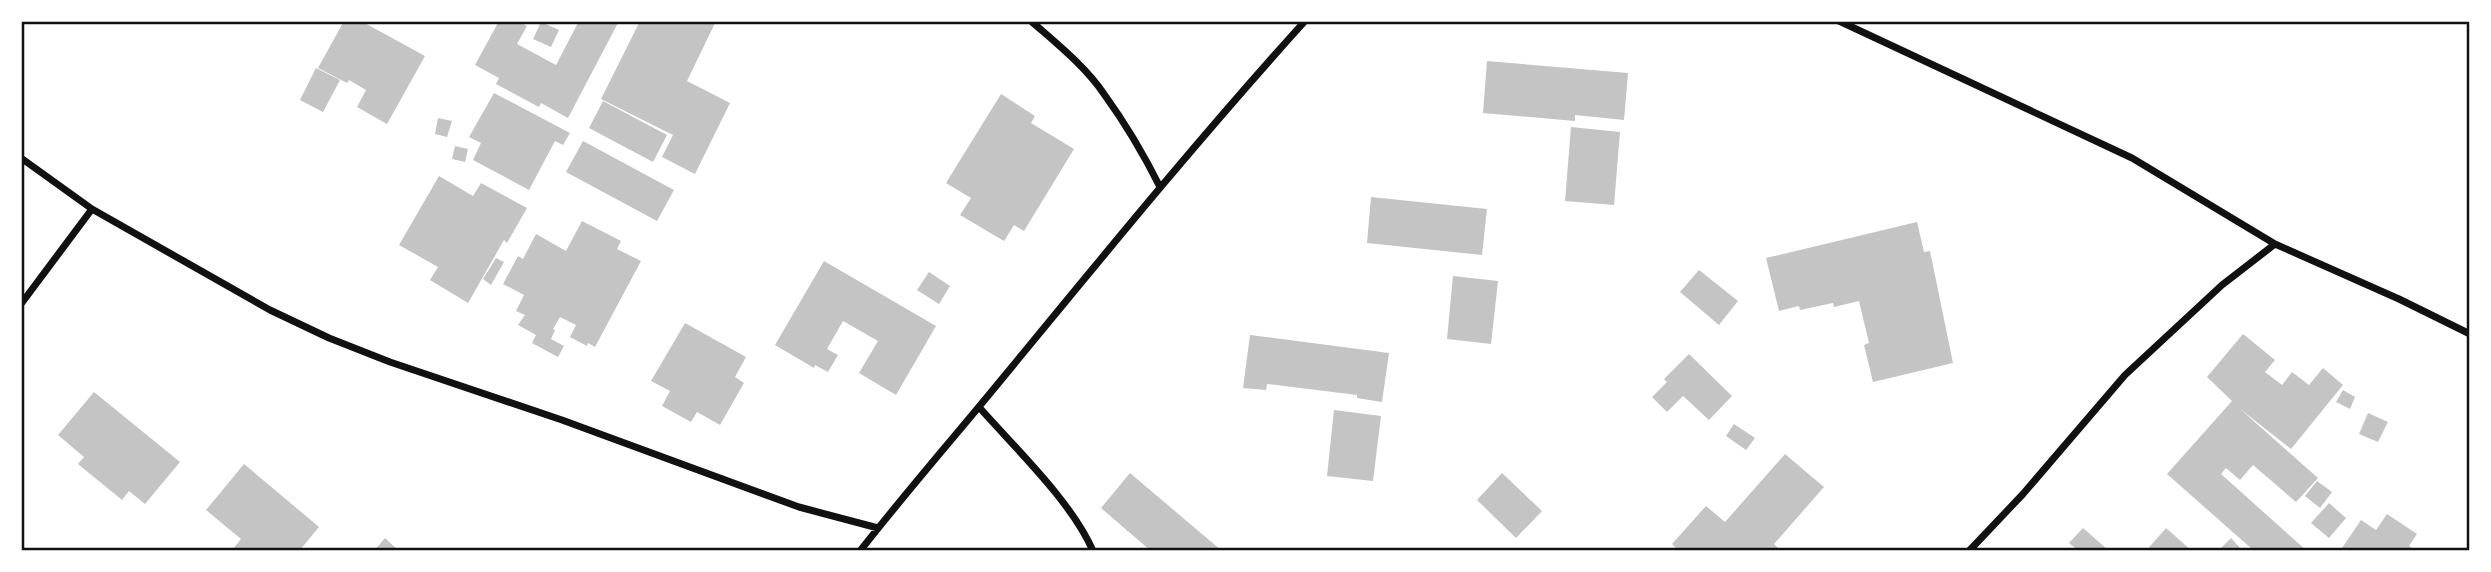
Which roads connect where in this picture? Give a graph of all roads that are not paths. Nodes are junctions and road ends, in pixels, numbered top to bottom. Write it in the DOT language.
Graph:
graph roads {
  1 [pos="1031,21"];
  2 [pos="1305,21"];
  3 [pos="1839,21"];
  4 [pos="21,158"];
  5 [pos="1160,187"];
  6 [pos="92,209"];
  7 [pos="2275,244"];
  8 [pos="21,304"];
  9 [pos="2470,334"];
  10 [pos="979,407"];
  11 [pos="878,528"];
  12 [pos="860,551"];
  13 [pos="1093,551"];
  14 [pos="1969,551"];
  1 -- 5 [label="street"];
  2 -- 5 [label="street"];
  3 -- 7 [label="street"];
  4 -- 6 [label="street"];
  5 -- 10 [label="street"];
  6 -- 8 [label="street"];
  6 -- 11 [label="street"];
  7 -- 9 [label="street"];
  7 -- 14 [label="street"];
  10 -- 11 [label="street"];
  10 -- 13 [label="street"];
  11 -- 12 [label="street"];
}
